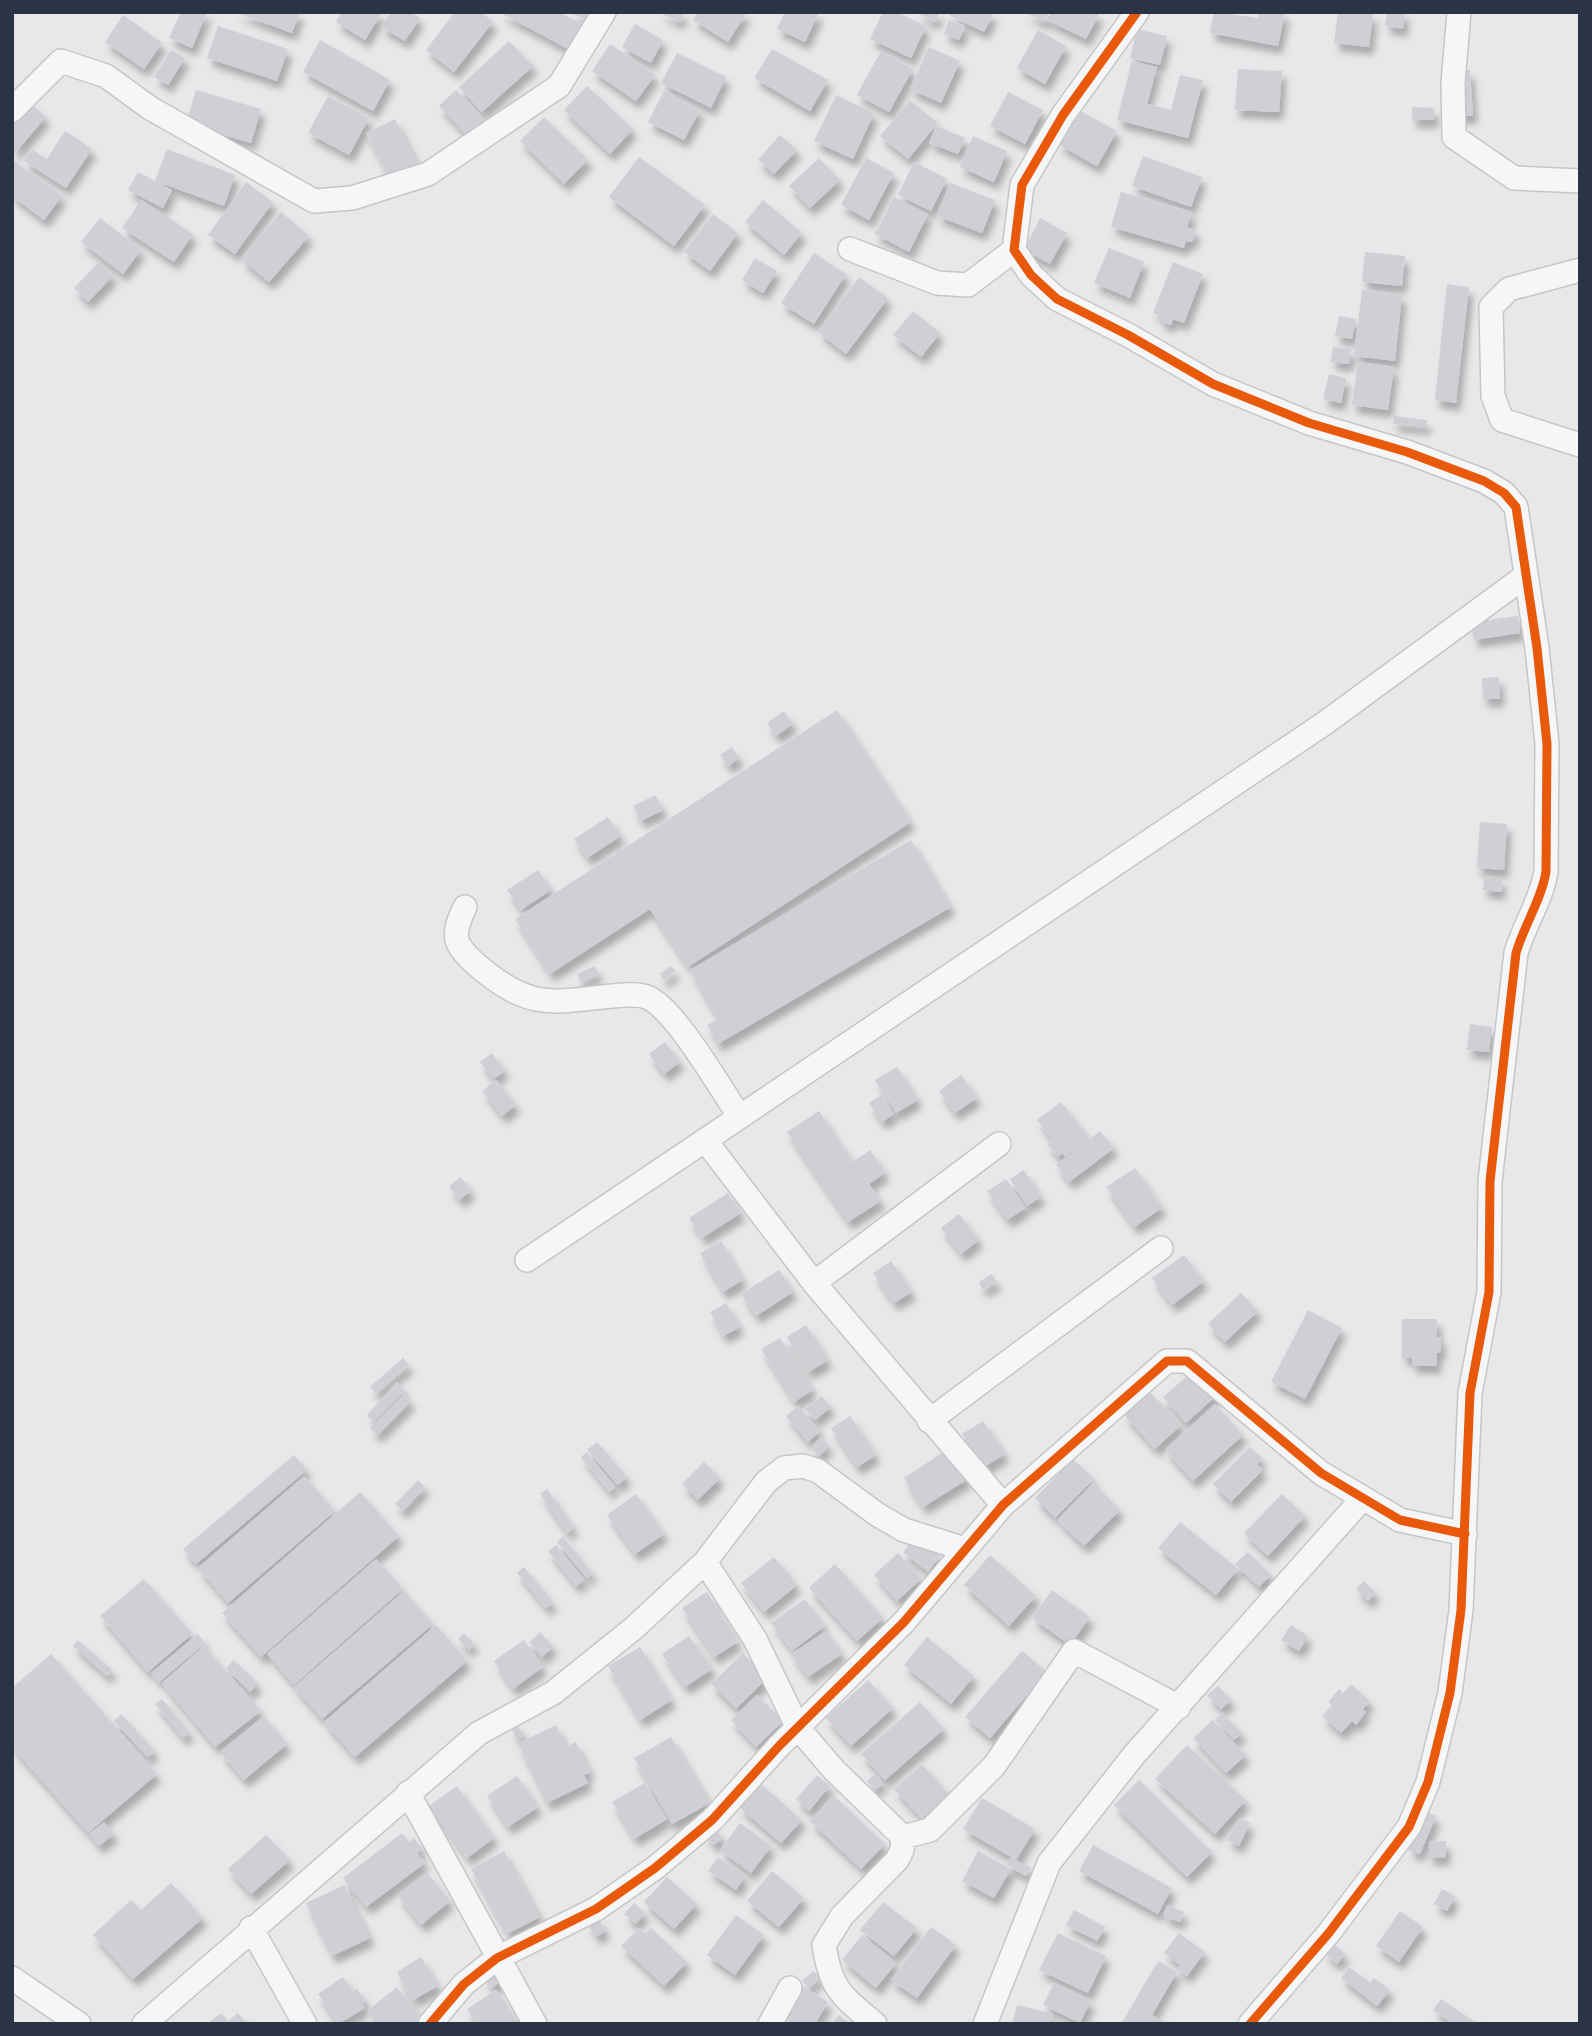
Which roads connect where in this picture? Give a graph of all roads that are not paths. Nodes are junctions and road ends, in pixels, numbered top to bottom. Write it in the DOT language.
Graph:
graph roads {
  1 [pos="604,12"];
  2 [pos="1137,12"];
  3 [pos="1459,12"];
  4 [pos="12,110"];
  5 [pos="1580,181"];
  6 [pos="850,249"];
  7 [pos="1014,250"];
  8 [pos="1580,270"];
  9 [pos="1580,445"];
  10 [pos="1524,577"];
  11 [pos="465,907"];
  12 [pos="740,1117"];
  13 [pos="705,1140"];
  14 [pos="999,1144"];
  15 [pos="1161,1248"];
  16 [pos="527,1260"];
  17 [pos="814,1283"];
  18 [pos="929,1421"];
  19 [pos="1363,1498"];
  20 [pos="1003,1505"];
  21 [pos="1465,1534"];
  22 [pos="965,1549"];
  23 [pos="705,1562"];
  24 [pos="1179,1707"];
  25 [pos="798,1728"];
  26 [pos="408,1793"];
  27 [pos="903,1837"];
  28 [pos="251,1928"];
  29 [pos="497,1958"];
  30 [pos="12,1978"];
  31 [pos="790,1988"];
  32 [pos="79,2024"];
  33 [pos="144,2024"];
  34 [pos="305,2024"];
  35 [pos="430,2024"];
  36 [pos="535,2024"];
  37 [pos="770,2024"];
  38 [pos="875,2024"];
  39 [pos="985,2024"];
  40 [pos="1250,2024"];
  1 -- 4 [label="street"];
  2 -- 7 [label="street"];
  3 -- 5 [label="street"];
  6 -- 7 [label="street"];
  7 -- 10 [label="street"];
  8 -- 9 [label="street"];
  10 -- 12 [label="street"];
  10 -- 21 [label="street"];
  11 -- 12 [label="street"];
  12 -- 13 [label="street"];
  13 -- 16 [label="street"];
  13 -- 17 [label="street"];
  14 -- 17 [label="street"];
  15 -- 18 [label="street"];
  17 -- 18 [label="street"];
  18 -- 20 [label="street"];
  19 -- 20 [label="street"];
  19 -- 21 [label="street"];
  19 -- 24 [label="street"];
  20 -- 22 [label="street"];
  21 -- 40 [label="street"];
  22 -- 23 [label="street"];
  22 -- 25 [label="street"];
  23 -- 25 [label="street"];
  23 -- 26 [label="street"];
  24 -- 27 [label="street"];
  24 -- 39 [label="street"];
  25 -- 27 [label="street"];
  25 -- 29 [label="street"];
  26 -- 28 [label="street"];
  26 -- 29 [label="street"];
  27 -- 38 [label="street"];
  28 -- 33 [label="street"];
  28 -- 34 [label="street"];
  29 -- 35 [label="street"];
  29 -- 36 [label="street"];
  30 -- 32 [label="street"];
  31 -- 37 [label="street"];
}
